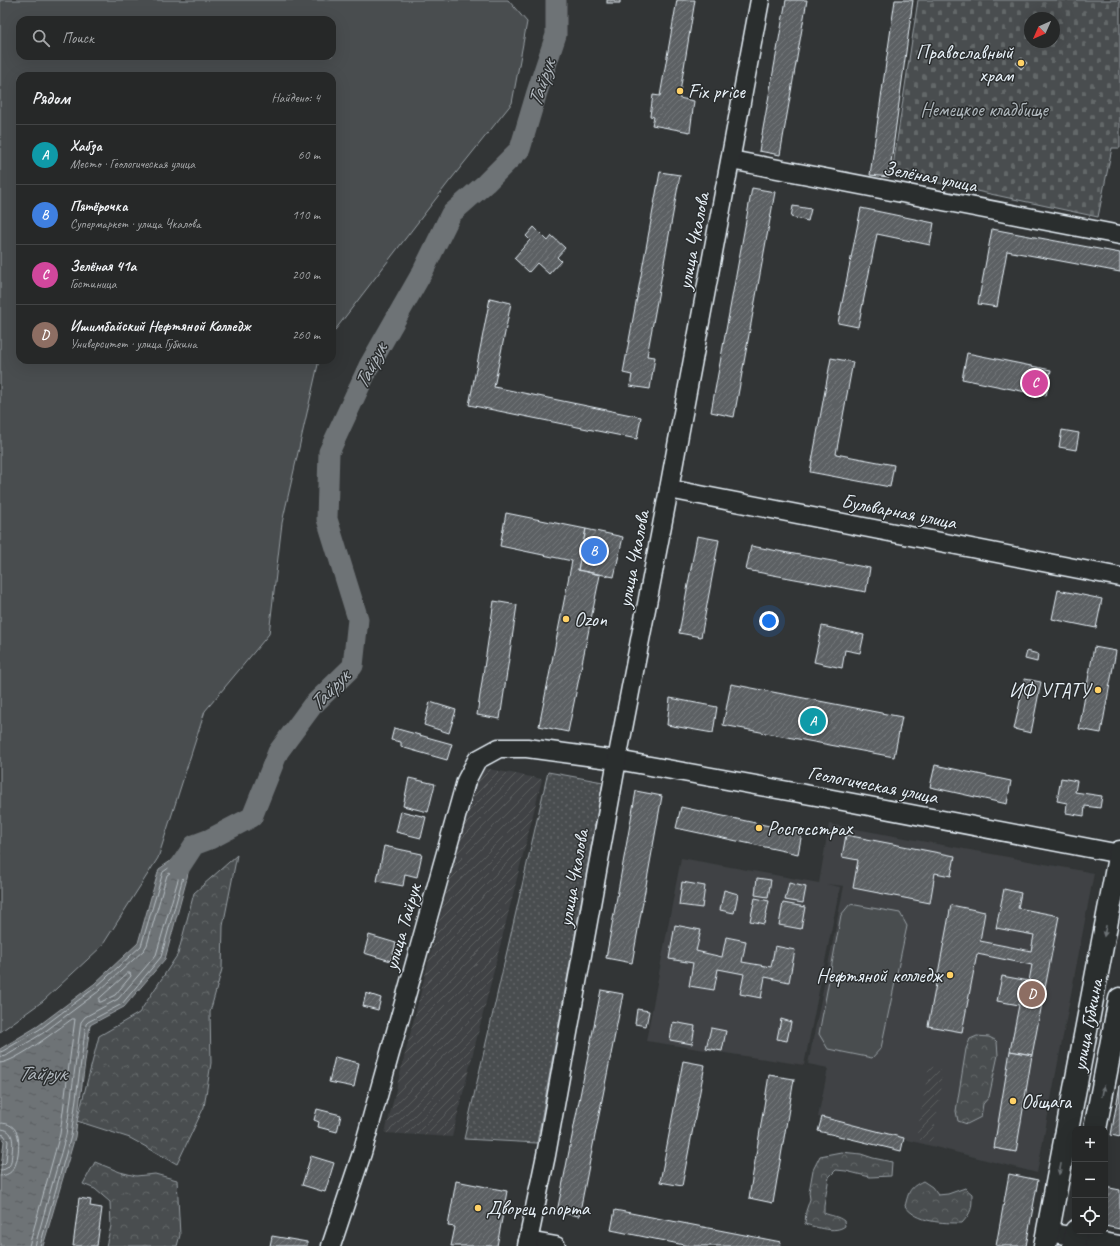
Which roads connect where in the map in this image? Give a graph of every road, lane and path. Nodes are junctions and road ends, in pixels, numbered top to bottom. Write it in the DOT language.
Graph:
graph roads {
  1 [pos="760,0"];
  2 [pos="731,160"];
  3 [pos="1120,235"];
  4 [pos="670,488"];
  5 [pos="1120,578"];
  6 [pos="617,760"];
  7 [pos="1120,853"];
  8 [pos="1120,999"];
  9 [pos="1096,1126"];
  10 [pos="1075,1238"];
  11 [pos="1047,1239"];
  12 [pos="528,1244"];
  13 [pos="1120,1245"];
  14 [pos="331,1246"];
  15 [pos="556,1246"];
  1 -- 2 [label="street, улица Чкалова"];
  2 -- 3 [label="street, Зелёная улица"];
  2 -- 4 [label="street, улица Чкалова"];
  4 -- 5 [label="street, Бульварная улица"];
  4 -- 6 [label="street, улица Чкалова"];
  6 -- 7 [label="street, Геологическая улица"];
  6 -- 12 [label="street, улица Чкалова"];
  6 -- 14 [label="street, улица Тайрук"];
  7 -- 11 [label="main road, улица Губкина, one-way"];
  9 -- 8 [label="main road, улица Губкина, one-way"];
  10 -- 11 [label="street"];
  10 -- 13 [label="street"];
  12 -- 15 [label="street"];
}
